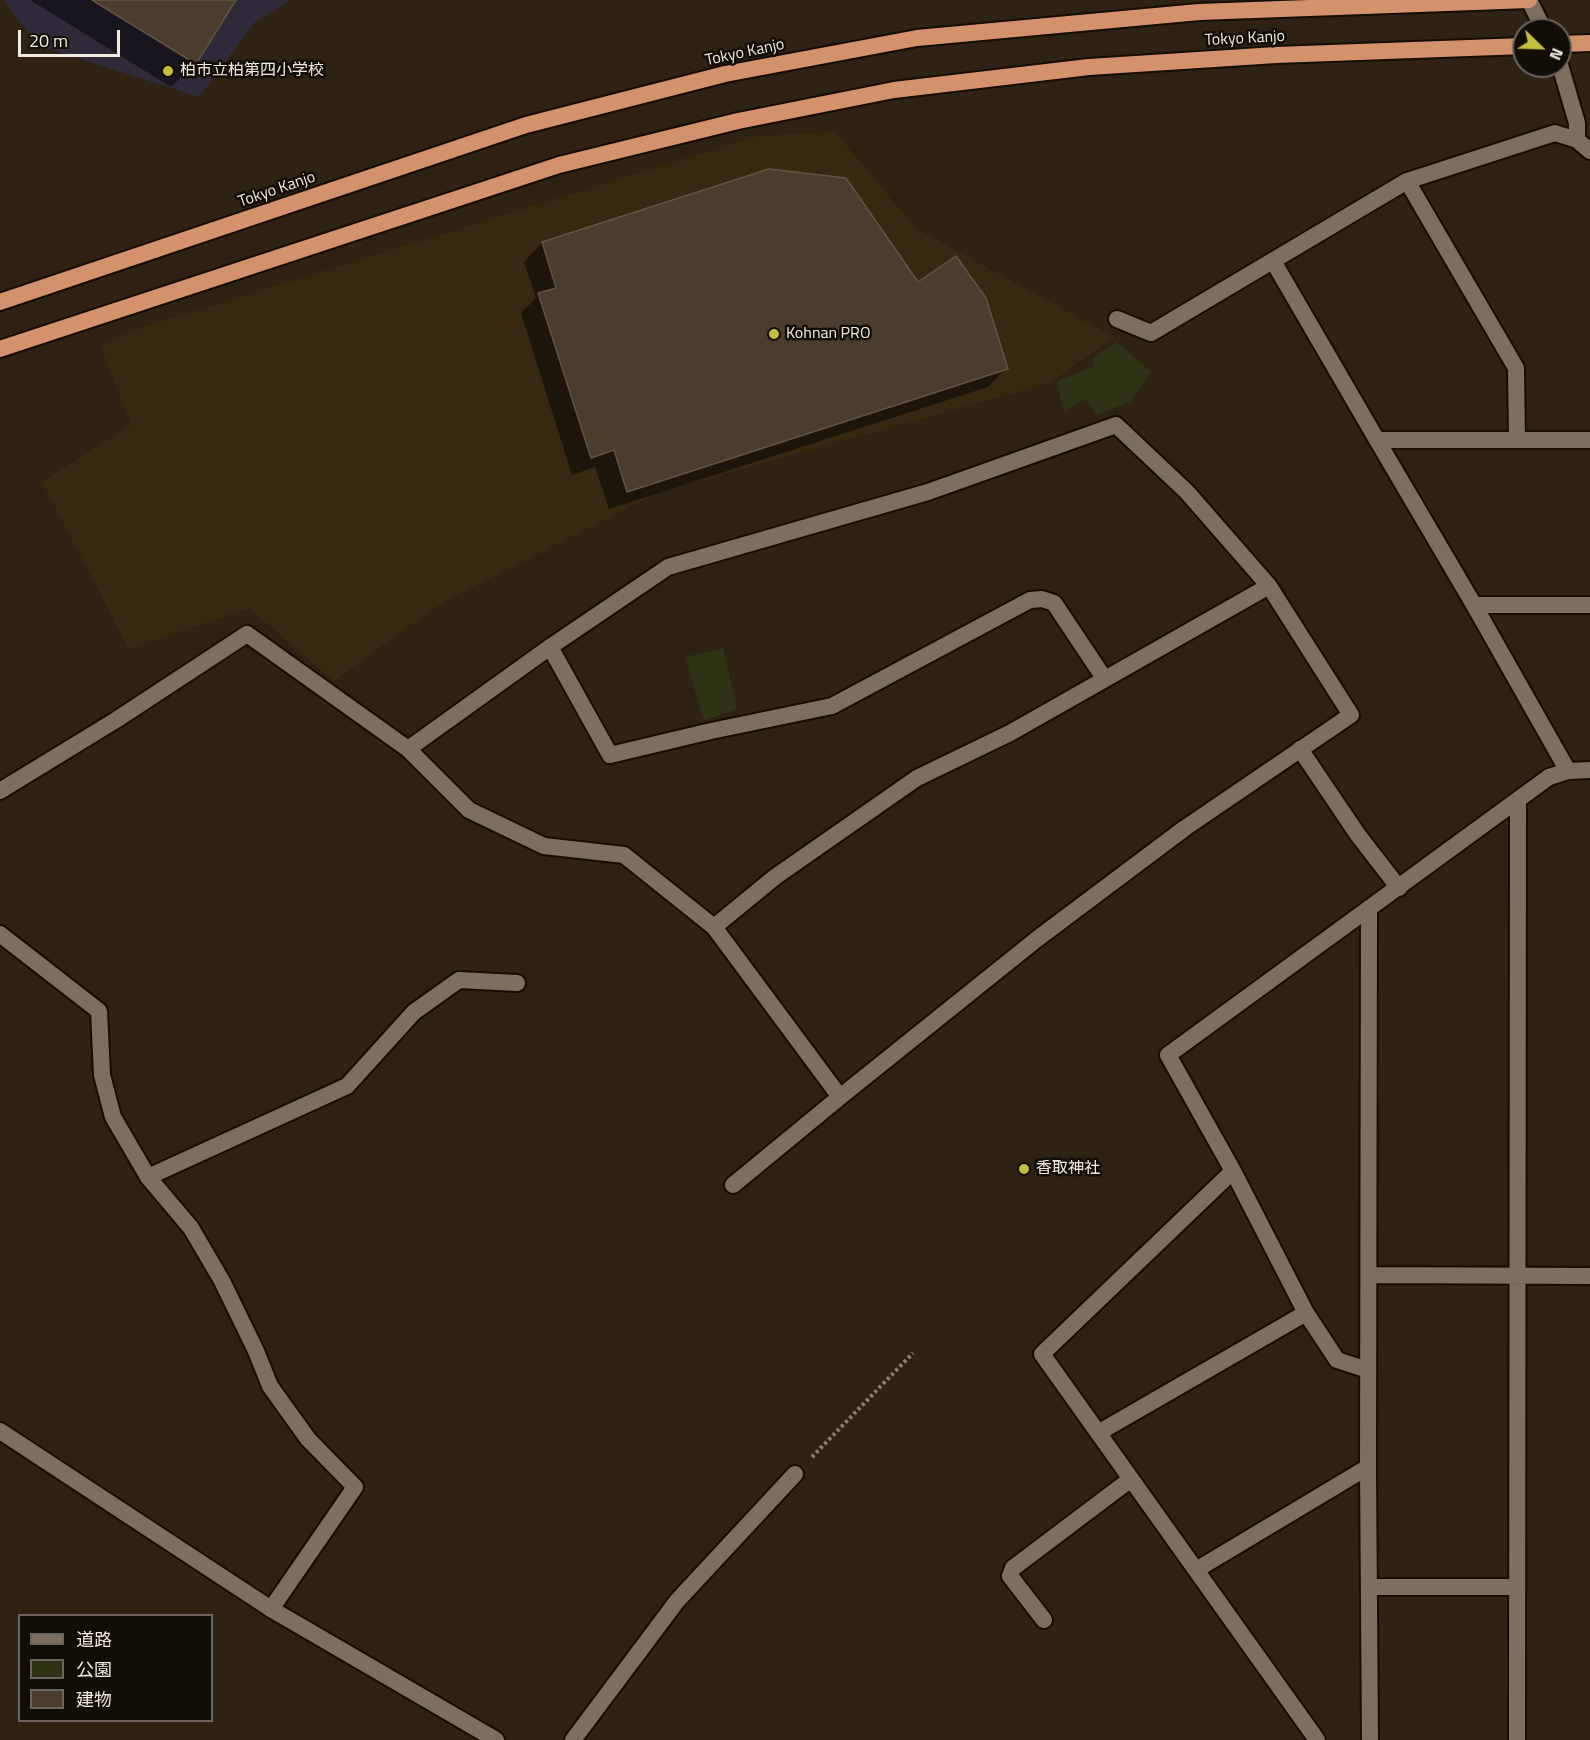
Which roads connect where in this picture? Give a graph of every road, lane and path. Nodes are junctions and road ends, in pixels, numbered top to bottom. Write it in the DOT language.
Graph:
graph roads {
  1 [pos="1529,0"];
  2 [pos="1538,18"];
  3 [pos="1590,43"];
  4 [pos="1572,44"];
  5 [pos="1512,46"];
  6 [pos="1564,78"];
  7 [pos="1577,140"];
  8 [pos="1590,151"];
  9 [pos="1407,181"];
  10 [pos="1273,261"];
  11 [pos="0,302"];
  12 [pos="1117,319"];
  13 [pos="0,349"];
  14 [pos="1517,439"];
  15 [pos="1377,440"];
  16 [pos="1590,440"];
  17 [pos="1269,586"];
  18 [pos="1474,605"];
  19 [pos="1590,605"];
  20 [pos="550,647"];
  21 [pos="1104,678"];
  22 [pos="408,749"];
  23 [pos="1300,749"];
  24 [pos="1590,770"];
  25 [pos="1568,771"];
  26 [pos="0,791"];
  27 [pos="1518,800"];
  28 [pos="1399,888"];
  29 [pos="1369,908"];
  30 [pos="714,927"];
  31 [pos="0,934"];
  32 [pos="517,983"];
  33 [pos="840,1097"];
  34 [pos="1233,1171"];
  35 [pos="148,1177"];
  36 [pos="733,1185"];
  37 [pos="1369,1275"];
  38 [pos="1517,1276"];
  39 [pos="1590,1276"];
  40 [pos="1306,1313"];
  41 [pos="914,1353"];
  42 [pos="1368,1370"];
  43 [pos="0,1431"];
  44 [pos="1098,1433"];
  45 [pos="1368,1467"];
  46 [pos="795,1474"];
  47 [pos="1131,1479"];
  48 [pos="1196,1570"];
  49 [pos="1369,1587"];
  50 [pos="1517,1587"];
  51 [pos="271,1609"];
  52 [pos="1044,1620"];
  53 [pos="496,1740"];
  54 [pos="573,1740"];
  55 [pos="1317,1740"];
  56 [pos="1370,1740"];
  57 [pos="1517,1740"];
  1 -- 2 [label="street"];
  1 -- 11 [label="highway, Tokyo Kanjo"];
  3 -- 4 [label="highway"];
  5 -- 13 [label="highway, Tokyo Kanjo"];
  6 -- 7 [label="street"];
  7 -- 8 [label="street"];
  7 -- 9 [label="street"];
  9 -- 10 [label="street"];
  9 -- 14 [label="street"];
  10 -- 12 [label="street"];
  10 -- 15 [label="street"];
  14 -- 15 [label="street"];
  14 -- 16 [label="street"];
  15 -- 18 [label="street"];
  17 -- 20 [label="street"];
  17 -- 21 [label="street"];
  17 -- 23 [label="street"];
  18 -- 19 [label="street"];
  18 -- 25 [label="street"];
  20 -- 21 [label="street"];
  20 -- 22 [label="street"];
  21 -- 30 [label="street"];
  22 -- 26 [label="street"];
  22 -- 30 [label="street"];
  23 -- 28 [label="street"];
  23 -- 33 [label="street"];
  24 -- 25 [label="street"];
  25 -- 27 [label="street"];
  27 -- 28 [label="street"];
  27 -- 38 [label="street"];
  28 -- 29 [label="street"];
  29 -- 34 [label="street"];
  29 -- 37 [label="street"];
  30 -- 33 [label="street"];
  31 -- 35 [label="street"];
  32 -- 35 [label="street"];
  33 -- 36 [label="street"];
  34 -- 40 [label="street"];
  34 -- 44 [label="street"];
  35 -- 51 [label="street"];
  37 -- 38 [label="street"];
  37 -- 42 [label="street"];
  38 -- 39 [label="street"];
  38 -- 50 [label="street"];
  40 -- 42 [label="street"];
  40 -- 44 [label="street"];
  41 -- 46 [label="path"];
  42 -- 45 [label="street"];
  43 -- 51 [label="street"];
  44 -- 47 [label="street"];
  45 -- 48 [label="street"];
  45 -- 49 [label="street"];
  46 -- 54 [label="street"];
  47 -- 48 [label="street"];
  47 -- 52 [label="street"];
  48 -- 55 [label="street"];
  49 -- 50 [label="street"];
  49 -- 56 [label="street"];
  50 -- 57 [label="street"];
  51 -- 53 [label="street"];
}
